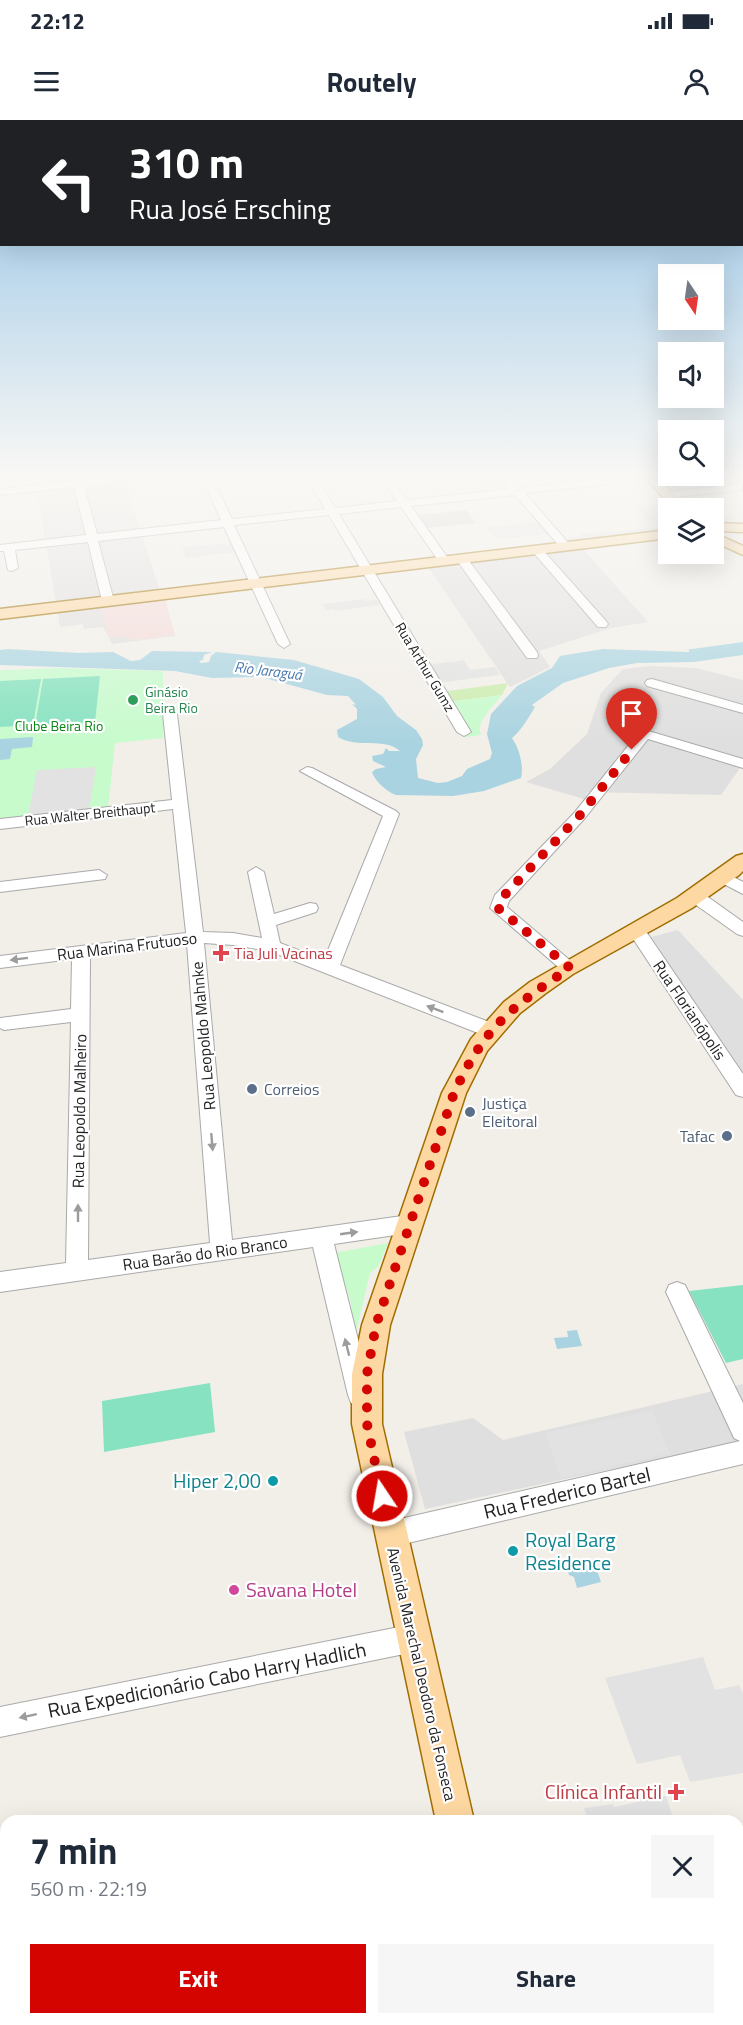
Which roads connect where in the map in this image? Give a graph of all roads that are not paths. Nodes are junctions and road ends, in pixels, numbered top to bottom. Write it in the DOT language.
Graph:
graph roads {
  1 [pos="99,567"];
  2 [pos="249,567"];
  3 [pos="365,567"];
  4 [pos="394,567"];
  5 [pos="468,567"];
  6 [pos="552,567"];
  7 [pos="367,570"];
  8 [pos="257,583"];
  9 [pos="108,601"];
  10 [pos="0,614"];
  11 [pos="602,624"];
  12 [pos="284,644"];
  13 [pos="532,655"];
  14 [pos="652,683"];
  15 [pos="743,709"];
  16 [pos="170,714"];
  17 [pos="464,732"];
  18 [pos="743,764"];
  19 [pos="307,771"];
  20 [pos="180,804"];
  21 [pos="0,824"];
  22 [pos="743,860"];
  23 [pos="256,872"];
  24 [pos="99,875"];
  25 [pos="722,876"];
  26 [pos="0,887"];
  27 [pos="743,889"];
  28 [pos="695,896"];
  29 [pos="310,908"];
  30 [pos="266,922"];
  31 [pos="743,930"];
  32 [pos="637,931"];
  33 [pos="195,937"];
  34 [pos="272,946"];
  35 [pos="81,951"];
  36 [pos="0,962"];
  37 [pos="330,968"];
  38 [pos="570,968"];
  39 [pos="80,1014"];
  40 [pos="4,1023"];
  41 [pos="490,1030"];
  42 [pos="743,1090"];
  43 [pos="409,1224"];
  44 [pos="321,1236"];
  45 [pos="222,1251"];
  46 [pos="77,1271"];
  47 [pos="0,1282"];
  48 [pos="677,1292"];
  49 [pos="367,1424"];
  50 [pos="743,1447"];
  51 [pos="391,1534"];
  52 [pos="414,1638"];
  53 [pos="0,1722"];
  54 [pos="454,1815"];
  1 -- 9 [label="street"];
  2 -- 8 [label="street"];
  3 -- 7 [label="street, Rua Arthur Gumz"];
  4 -- 7 [label="main road"];
  5 -- 13 [label="street"];
  6 -- 11 [label="street"];
  7 -- 8 [label="main road"];
  7 -- 17 [label="street, Rua Arthur Gumz"];
  8 -- 9 [label="main road"];
  8 -- 12 [label="street"];
  9 -- 10 [label="main road"];
  14 -- 15 [label="street"];
  16 -- 20 [label="street, Rua Leopoldo Mahnke"];
  18 -- 38 [label="street"];
  19 -- 37 [label="street"];
  20 -- 21 [label="street, Rua Walter Breithaupt"];
  20 -- 33 [label="street, Rua Leopoldo Mahnke"];
  22 -- 25 [label="main road, Avenida Marechal Deodoro da Fonseca"];
  23 -- 30 [label="street"];
  24 -- 26 [label="street"];
  25 -- 27 [label="street"];
  25 -- 28 [label="main road, Avenida Marechal Deodoro da Fonseca"];
  28 -- 31 [label="street"];
  28 -- 32 [label="main road, Avenida Marechal Deodoro da Fonseca"];
  29 -- 30 [label="street"];
  30 -- 34 [label="street"];
  32 -- 38 [label="main road, Avenida Marechal Deodoro da Fonseca"];
  32 -- 42 [label="street, Rua Florianópolis"];
  33 -- 34 [label="street, Rua Marina Frutuoso"];
  33 -- 35 [label="street, Rua Marina Frutuoso"];
  33 -- 45 [label="street, Rua Leopoldo Mahnke, one-way"];
  34 -- 37 [label="street, Rua Marina Frutuoso"];
  35 -- 36 [label="street, Rua Marina Frutuoso, one-way"];
  35 -- 39 [label="street, Rua Leopoldo Malheiro"];
  41 -- 37 [label="street, Rua Marina Frutuoso, one-way"];
  38 -- 41 [label="main road, Avenida Marechal Deodoro da Fonseca"];
  39 -- 40 [label="street"];
  46 -- 39 [label="street, Rua Leopoldo Malheiro, one-way"];
  41 -- 43 [label="main road, Avenida Marechal Deodoro da Fonseca"];
  44 -- 43 [label="street, Rua Barão do Rio Branco, one-way"];
  43 -- 49 [label="main road, Avenida Marechal Deodoro da Fonseca"];
  44 -- 45 [label="street, Rua Barão do Rio Branco"];
  49 -- 44 [label="street, one-way"];
  45 -- 46 [label="street, Rua Barão do Rio Branco"];
  46 -- 47 [label="street, Rua Barão do Rio Branco"];
  48 -- 50 [label="street"];
  49 -- 51 [label="main road, Avenida Marechal Deodoro da Fonseca"];
  50 -- 51 [label="street, Rua Frederico Bartel"];
  51 -- 52 [label="main road, Avenida Marechal Deodoro da Fonseca"];
  52 -- 53 [label="street, Rua Expedicionário Cabo Harry Hadlich, one-way"];
  52 -- 54 [label="main road, Avenida Marechal Deodoro da Fonseca"];
}
